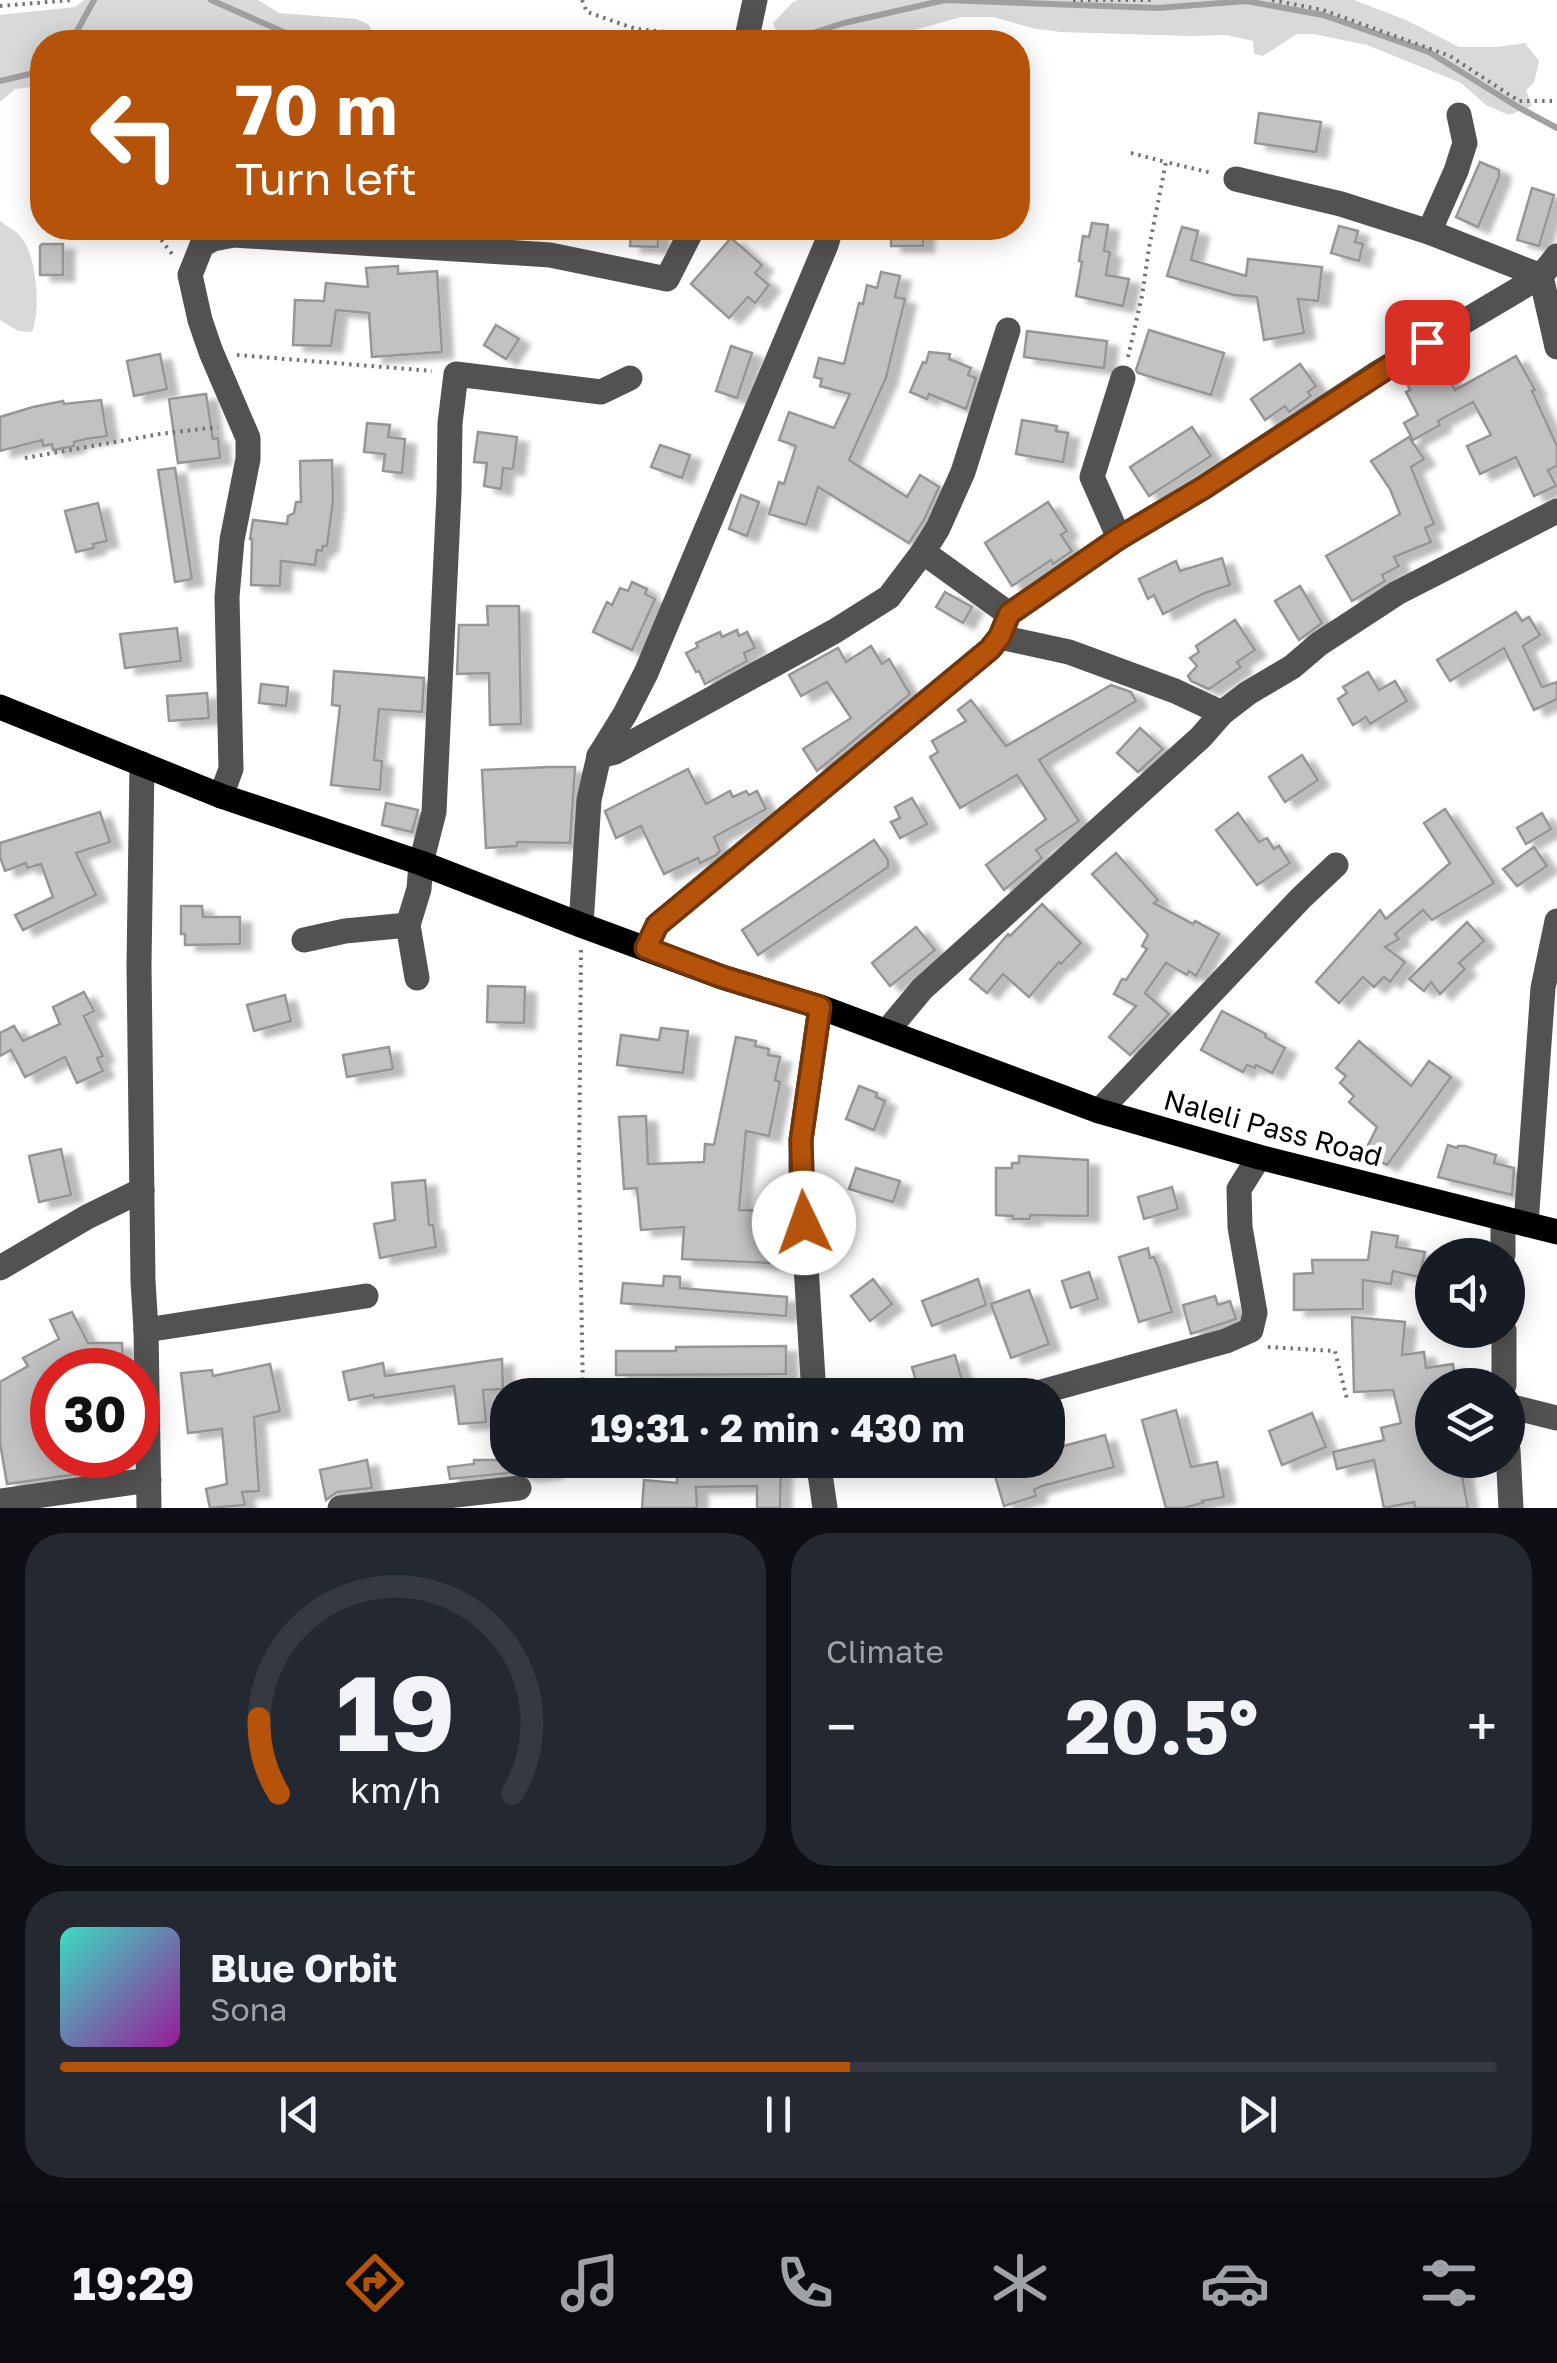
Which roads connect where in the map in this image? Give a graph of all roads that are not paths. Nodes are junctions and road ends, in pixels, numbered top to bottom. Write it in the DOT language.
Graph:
graph roads {
  1 [pos="755,0"];
  2 [pos="749,30"];
  3 [pos="1459,115"];
  4 [pos="1236,179"];
  5 [pos="1429,232"];
  6 [pos="211,240"];
  7 [pos="313,240"];
  8 [pos="687,240"];
  9 [pos="827,240"];
  10 [pos="1549,266"];
  11 [pos="1008,330"];
  12 [pos="1557,347"];
  13 [pos="630,378"];
  14 [pos="1123,378"];
  15 [pos="1557,511"];
  16 [pos="1119,538"];
  17 [pos="924,552"];
  18 [pos="1005,625"];
  19 [pos="0,707"];
  20 [pos="1222,712"];
  21 [pos="599,756"];
  22 [pos="142,764"];
  23 [pos="221,796"];
  24 [pos="421,862"];
  25 [pos="1336,866"];
  26 [pos="1557,921"];
  27 [pos="408,925"];
  28 [pos="580,925"];
  29 [pos="304,940"];
  30 [pos="646,948"];
  31 [pos="416,978"];
  32 [pos="820,1007"];
  33 [pos="886,1031"];
  34 [pos="1098,1110"];
  35 [pos="1259,1157"];
  36 [pos="142,1190"];
  37 [pos="1514,1222"];
  38 [pos="1557,1232"];
  39 [pos="1509,1238"];
  40 [pos="0,1268"];
  41 [pos="366,1296"];
  42 [pos="146,1330"];
  43 [pos="813,1378"];
  44 [pos="1065,1385"];
  45 [pos="1525,1410"];
  46 [pos="1557,1418"];
  47 [pos="821,1478"];
  48 [pos="1510,1478"];
  49 [pos="148,1480"];
  50 [pos="519,1488"];
  51 [pos="0,1501"];
  52 [pos="149,1508"];
  53 [pos="340,1508"];
  54 [pos="825,1508"];
  55 [pos="1512,1508"];
  1 -- 2 [label="street"];
  3 -- 5 [label="street"];
  4 -- 5 [label="street"];
  5 -- 10 [label="street"];
  6 -- 23 [label="street"];
  7 -- 8 [label="street"];
  9 -- 21 [label="street"];
  10 -- 12 [label="street"];
  10 -- 16 [label="street"];
  11 -- 17 [label="street"];
  13 -- 24 [label="street"];
  14 -- 16 [label="street"];
  15 -- 20 [label="street"];
  16 -- 18 [label="street"];
  17 -- 18 [label="street"];
  17 -- 21 [label="street"];
  18 -- 20 [label="street"];
  18 -- 30 [label="street"];
  19 -- 22 [label="main road, Naleli Pass Road"];
  20 -- 33 [label="street"];
  21 -- 28 [label="street"];
  22 -- 23 [label="main road, Naleli Pass Road"];
  22 -- 36 [label="street"];
  23 -- 24 [label="main road, Naleli Pass Road"];
  24 -- 27 [label="street"];
  24 -- 28 [label="main road, Naleli Pass Road"];
  25 -- 34 [label="street"];
  26 -- 37 [label="street"];
  27 -- 29 [label="street"];
  27 -- 31 [label="street"];
  28 -- 30 [label="main road, Naleli Pass Road"];
  30 -- 32 [label="main road, Naleli Pass Road"];
  32 -- 33 [label="main road, Naleli Pass Road"];
  32 -- 43 [label="street"];
  33 -- 34 [label="main road, Naleli Pass Road"];
  34 -- 35 [label="main road, Naleli Pass Road"];
  35 -- 37 [label="main road, Naleli Pass Road"];
  35 -- 44 [label="street"];
  36 -- 40 [label="street"];
  36 -- 42 [label="street"];
  37 -- 38 [label="main road, Naleli Pass Road"];
  37 -- 39 [label="street"];
  41 -- 42 [label="street"];
  42 -- 49 [label="street"];
  45 -- 46 [label="street"];
  47 -- 54 [label="street"];
  48 -- 55 [label="street"];
  49 -- 51 [label="street"];
  49 -- 52 [label="street"];
  50 -- 53 [label="street"];
}
